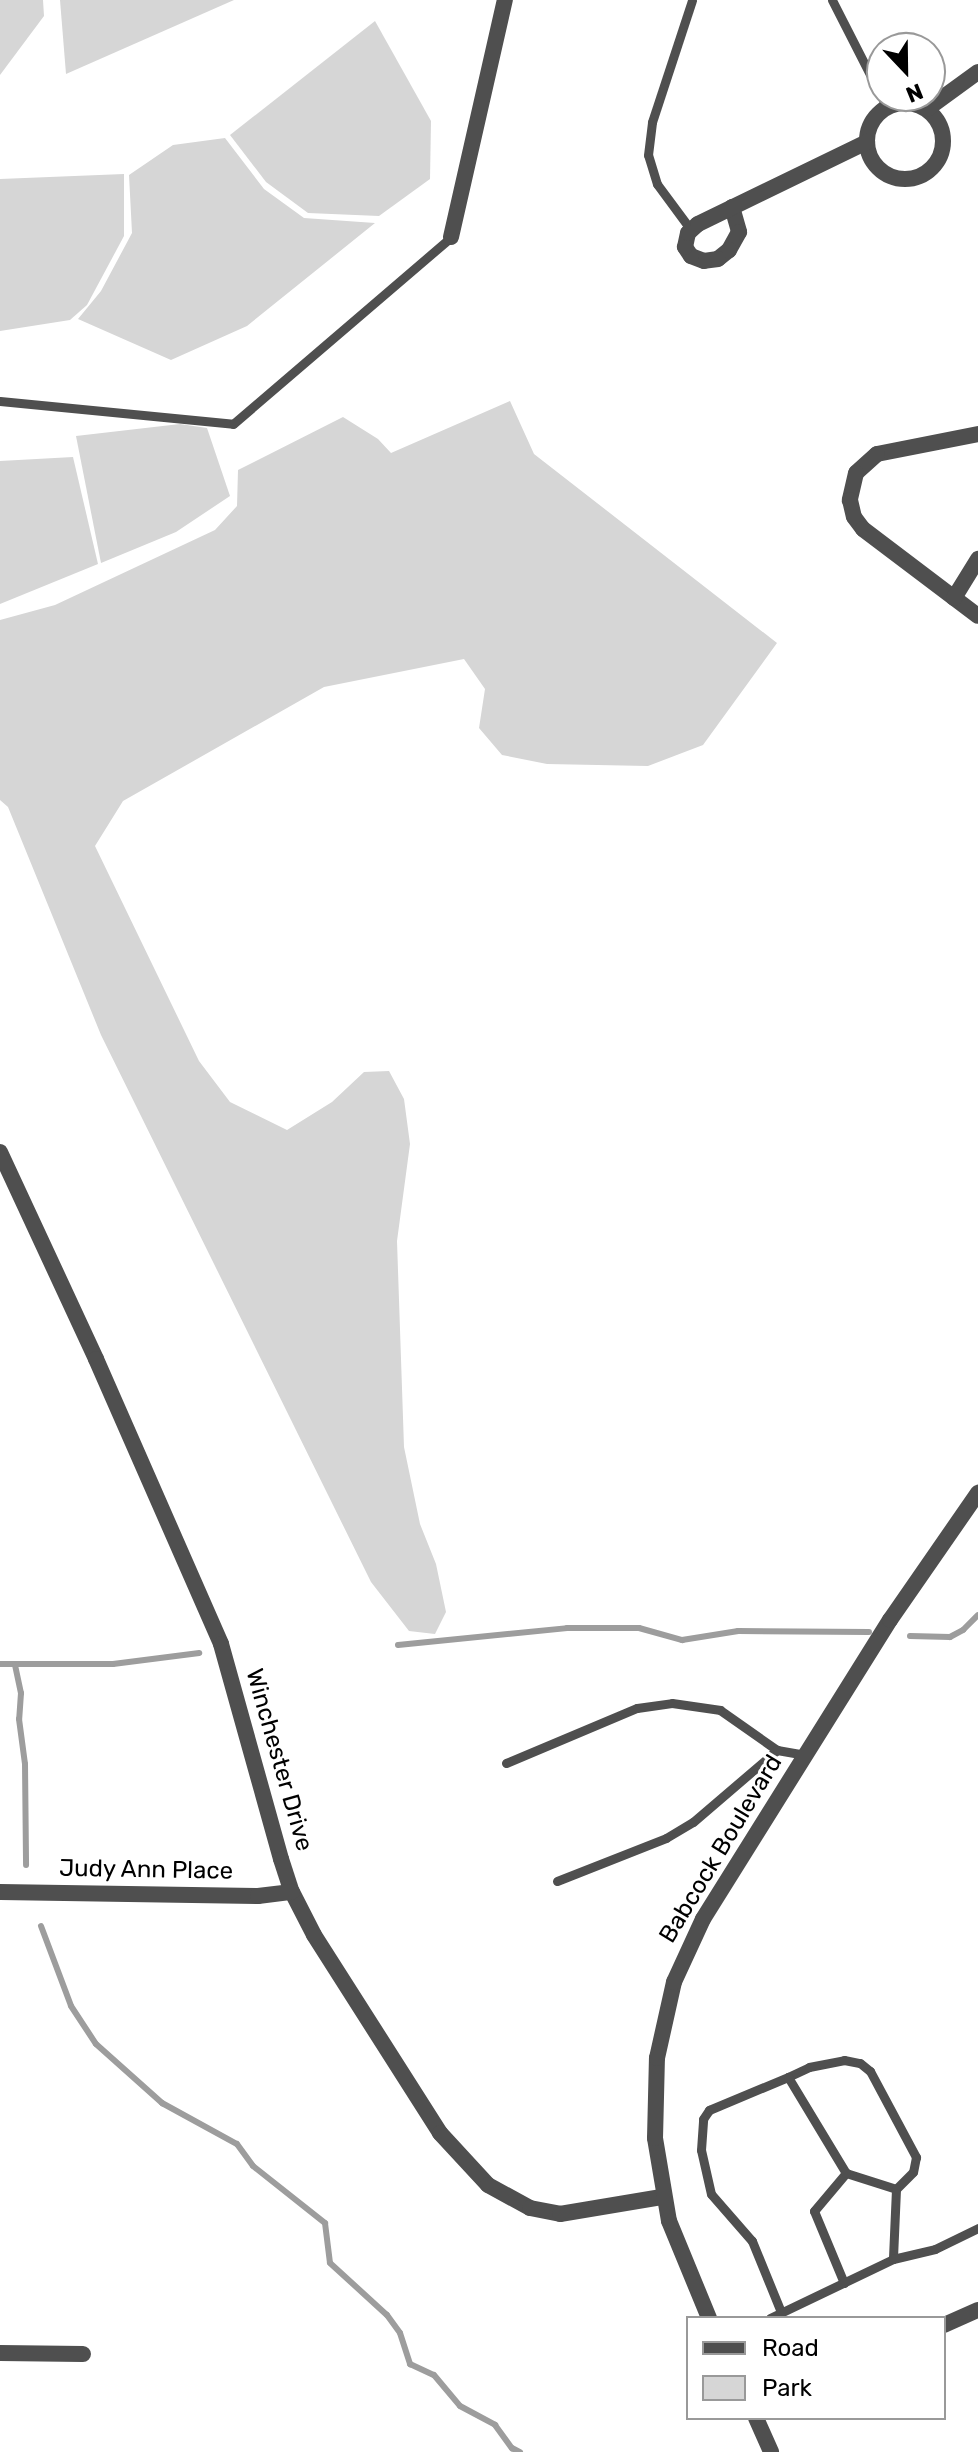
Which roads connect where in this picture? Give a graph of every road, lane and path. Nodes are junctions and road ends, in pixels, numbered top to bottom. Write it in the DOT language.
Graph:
graph roads {
  1 [pos="505,0"];
  2 [pos="692,0"];
  3 [pos="832,0"];
  4 [pos="866,67"];
  5 [pos="978,72"];
  6 [pos="946,95"];
  7 [pos="883,112"];
  8 [pos="929,112"];
  9 [pos="867,142"];
  10 [pos="732,207"];
  11 [pos="691,230"];
  12 [pos="451,237"];
  13 [pos="0,401"];
  14 [pos="978,434"];
  15 [pos="978,559"];
  16 [pos="954,598"];
  17 [pos="978,616"];
  18 [pos="0,1152"];
  19 [pos="978,1493"];
  20 [pos="777,1750"];
  21 [pos="806,1755"];
  22 [pos="506,1763"];
  23 [pos="557,1881"];
  24 [pos="0,1892"];
  25 [pos="292,1892"];
  26 [pos="788,2077"];
  27 [pos="846,2173"];
  28 [pos="896,2189"];
  29 [pos="662,2197"];
  30 [pos="978,2228"];
  31 [pos="893,2259"];
  32 [pos="844,2283"];
  33 [pos="978,2310"];
  34 [pos="781,2312"];
  35 [pos="708,2316"];
  36 [pos="774,2316"];
  37 [pos="946,2324"];
  38 [pos="0,2353"];
  39 [pos="83,2354"];
  40 [pos="757,2420"];
  41 [pos="771,2452"];
  1 -- 12 [label="street"];
  2 -- 11 [label="lane"];
  3 -- 4 [label="lane"];
  5 -- 6 [label="street"];
  7 -- 9 [label="street"];
  8 -- 9 [label="street"];
  9 -- 10 [label="street"];
  10 -- 11 [label="street"];
  10 -- 11 [label="street"];
  12 -- 13 [label="lane"];
  14 -- 16 [label="street"];
  15 -- 16 [label="street"];
  16 -- 17 [label="street"];
  18 -- 25 [label="street, Winchester Drive"];
  19 -- 21 [label="street, Babcock Boulevard"];
  20 -- 21 [label="lane"];
  20 -- 22 [label="lane"];
  20 -- 23 [label="lane"];
  21 -- 29 [label="street, Babcock Boulevard"];
  24 -- 25 [label="street, Judy Ann Place"];
  25 -- 29 [label="street, Winchester Drive"];
  26 -- 27 [label="lane"];
  26 -- 28 [label="lane"];
  26 -- 34 [label="lane"];
  27 -- 28 [label="lane"];
  27 -- 32 [label="lane"];
  28 -- 31 [label="lane"];
  29 -- 35 [label="street, Babcock Boulevard"];
  30 -- 31 [label="lane"];
  31 -- 32 [label="lane"];
  32 -- 34 [label="lane"];
  33 -- 37 [label="street"];
  34 -- 36 [label="lane"];
  38 -- 39 [label="street"];
  40 -- 41 [label="street"];
}
